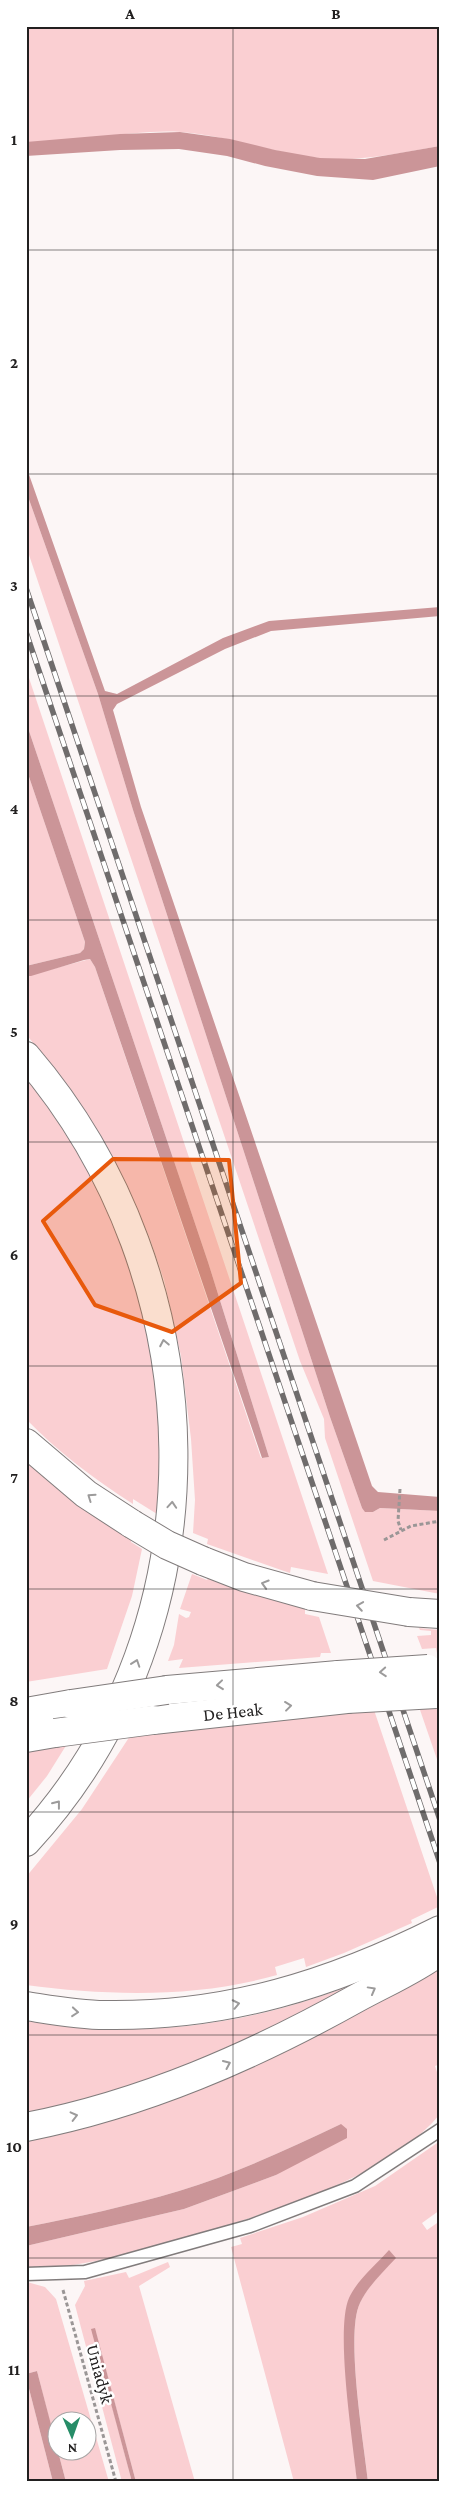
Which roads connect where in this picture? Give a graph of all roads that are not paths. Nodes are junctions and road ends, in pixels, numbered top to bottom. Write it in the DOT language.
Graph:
graph roads {
  1 [pos="26,1056"];
  2 [pos="26,1443"];
  3 [pos="440,1614"];
  4 [pos="436,1681"];
  5 [pos="342,1687"];
  6 [pos="26,1712"];
  7 [pos="26,1738"];
  8 [pos="26,1842"];
  9 [pos="434,1944"];
  10 [pos="26,2006"];
  11 [pos="26,2127"];
  12 [pos="440,2130"];
  13 [pos="26,2274"];
  8 -- 1 [label="highway, one-way"];
  3 -- 2 [label="highway, one-way, bridge"];
  4 -- 5 [label="highway, De Heak, bridge"];
  5 -- 6 [label="highway, De Heak, one-way, bridge"];
  7 -- 5 [label="highway, De Heak, one-way, bridge"];
  10 -- 9 [label="highway, one-way"];
  11 -- 9 [label="highway, one-way"];
  12 -- 13 [label="lane"];
}
